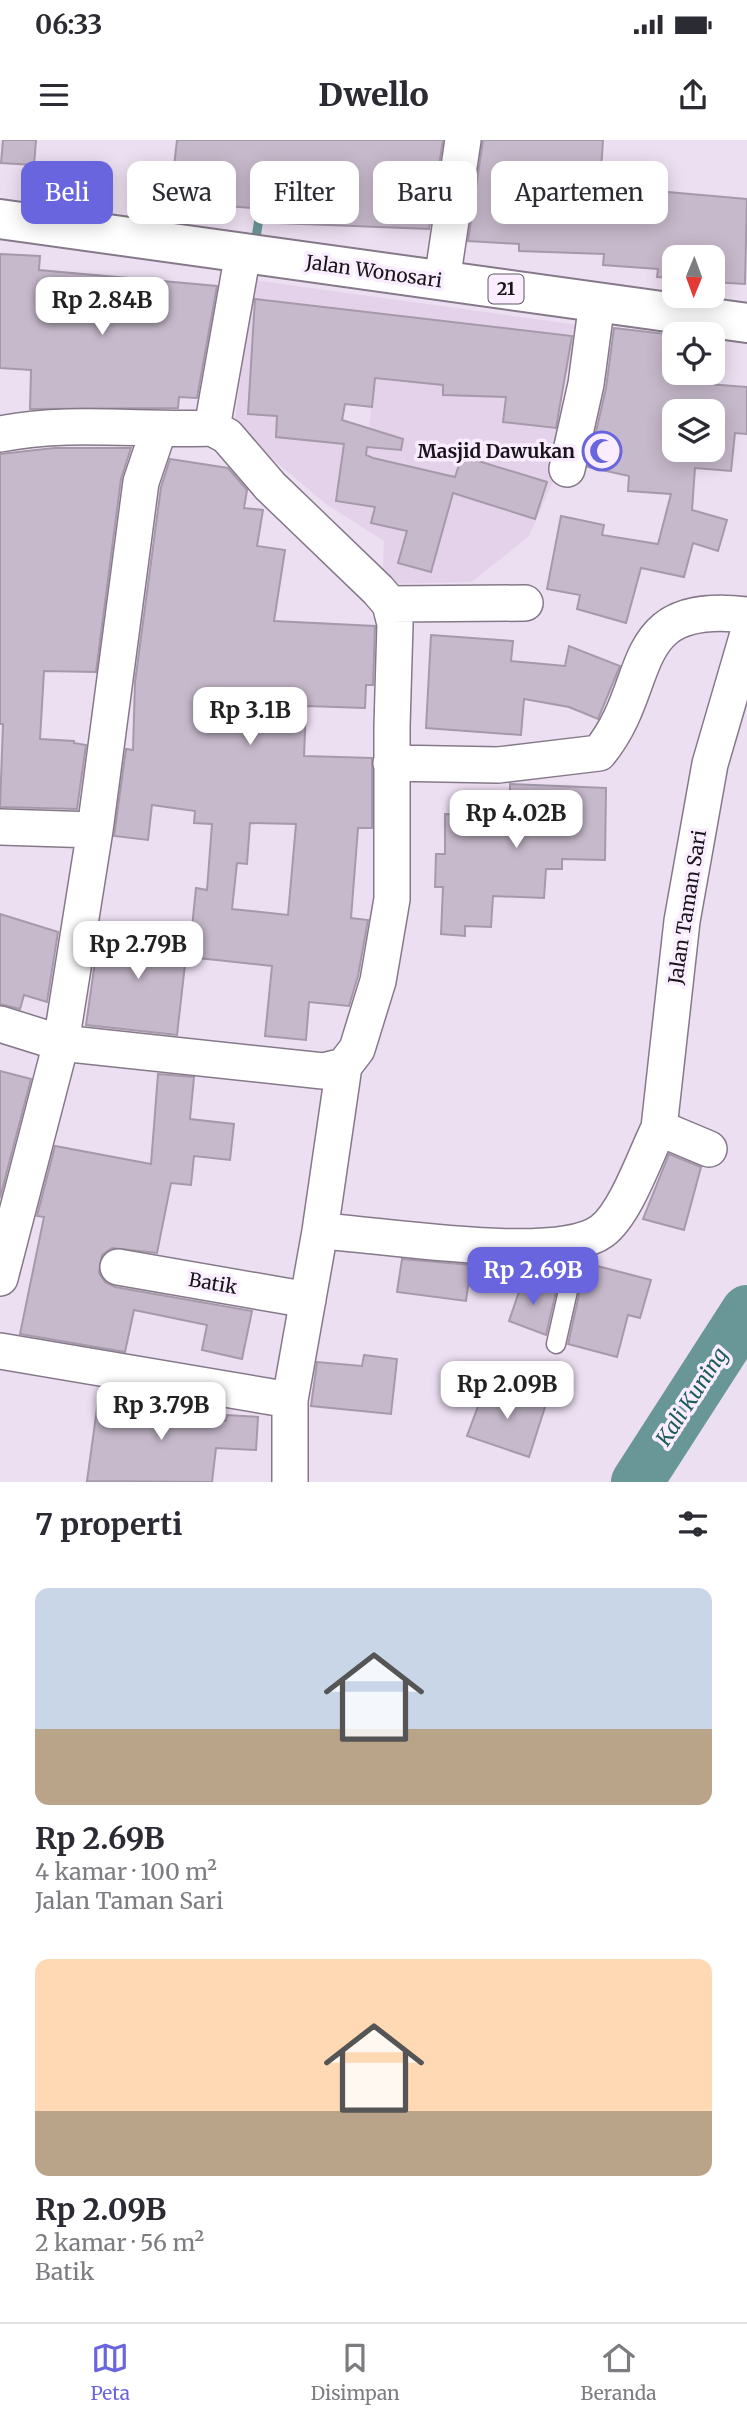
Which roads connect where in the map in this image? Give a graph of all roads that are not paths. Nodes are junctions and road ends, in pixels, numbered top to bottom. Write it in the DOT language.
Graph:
graph roads {
  1 [pos="463,140"];
  2 [pos="0,219"];
  3 [pos="252,254"];
  4 [pos="442,281"];
  5 [pos="597,302"];
  6 [pos="747,323"];
  7 [pos="212,428"];
  8 [pos="159,429"];
  9 [pos="0,434"];
  10 [pos="567,469"];
  11 [pos="525,603"];
  12 [pos="390,604"];
  13 [pos="747,615"];
  14 [pos="747,637"];
  15 [pos="391,763"];
  16 [pos="0,827"];
  17 [pos="95,830"];
  18 [pos="0,1024"];
  19 [pos="61,1043"];
  20 [pos="344,1066"];
  21 [pos="659,1128"];
  22 [pos="709,1149"];
  23 [pos="325,1231"];
  24 [pos="579,1242"];
  25 [pos="118,1267"];
  26 [pos="0,1278"];
  27 [pos="307,1300"];
  28 [pos="556,1344"];
  29 [pos="0,1351"];
  30 [pos="290,1400"];
  31 [pos="289,1482"];
  1 -- 4 [label="street"];
  2 -- 3 [label="highway, Jalan Wonosari / 21"];
  3 -- 4 [label="highway, Jalan Wonosari / 21"];
  3 -- 7 [label="street"];
  4 -- 5 [label="highway, Jalan Wonosari / 21"];
  5 -- 6 [label="highway, Jalan Wonosari / 21"];
  5 -- 10 [label="street"];
  7 -- 8 [label="street"];
  7 -- 12 [label="street"];
  8 -- 9 [label="street"];
  8 -- 17 [label="street"];
  11 -- 12 [label="street"];
  12 -- 15 [label="street"];
  13 -- 15 [label="street"];
  14 -- 21 [label="street, Jalan Taman Sari"];
  15 -- 20 [label="street"];
  16 -- 17 [label="street"];
  17 -- 19 [label="street"];
  18 -- 19 [label="street"];
  19 -- 20 [label="street"];
  19 -- 26 [label="street"];
  20 -- 23 [label="street"];
  21 -- 22 [label="street"];
  21 -- 24 [label="street"];
  23 -- 24 [label="street"];
  23 -- 27 [label="street"];
  24 -- 28 [label="lane"];
  25 -- 27 [label="street, Batik"];
  27 -- 30 [label="street"];
  29 -- 30 [label="street"];
  30 -- 31 [label="street"];
}
